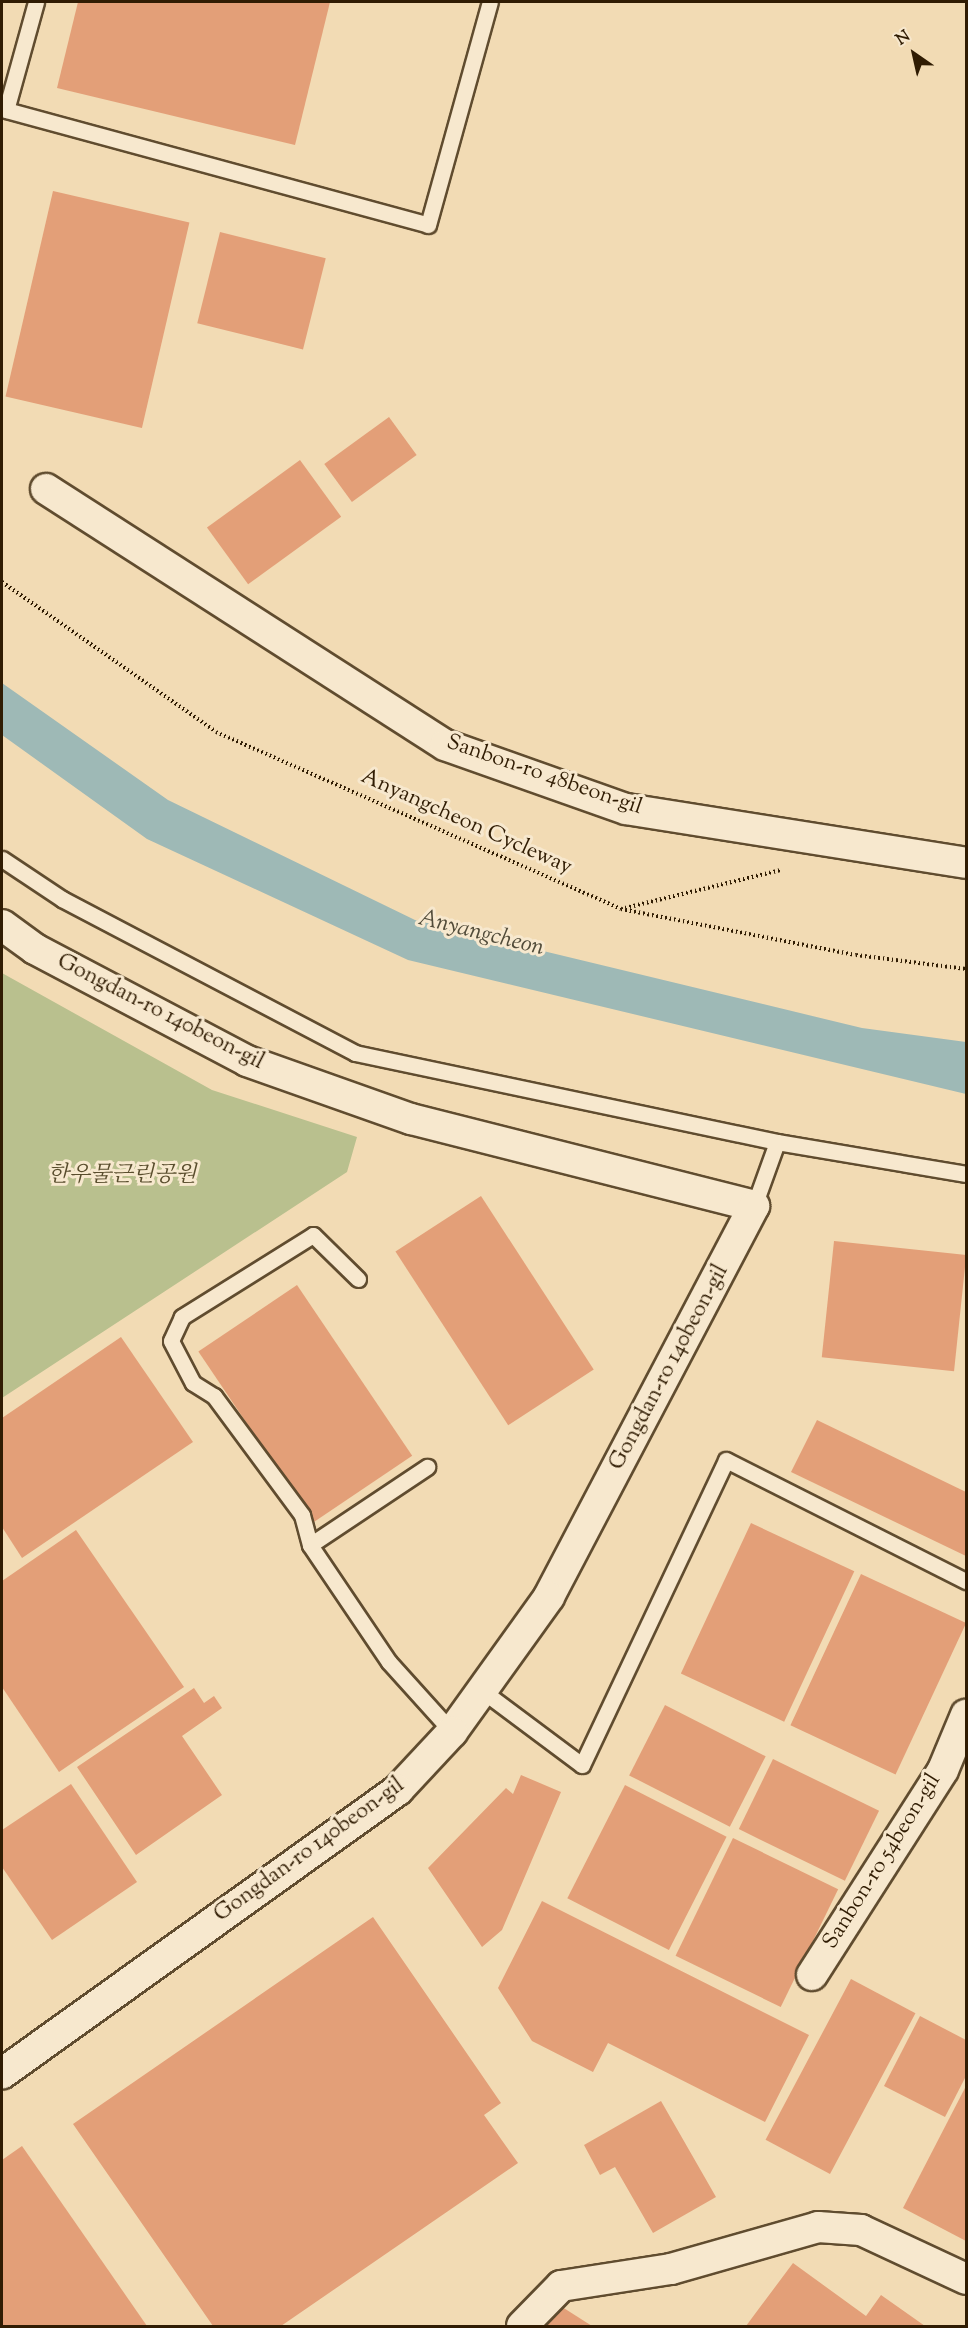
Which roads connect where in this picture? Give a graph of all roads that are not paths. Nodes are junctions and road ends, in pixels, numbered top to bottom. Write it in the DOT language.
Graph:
graph roads {
  1 [pos="36,2"];
  2 [pos="490,2"];
  3 [pos="46,489"];
  4 [pos="2,859"];
  5 [pos="966,861"];
  6 [pos="2,925"];
  7 [pos="777,1142"];
  8 [pos="966,1174"];
  9 [pos="754,1206"];
  10 [pos="357,1279"];
  11 [pos="427,1467"];
  12 [pos="309,1545"];
  13 [pos="966,1581"];
  14 [pos="484,1692"];
  15 [pos="966,1715"];
  16 [pos="452,1732"];
  17 [pos="812,1975"];
  18 [pos="2,2073"];
  19 [pos="966,2279"];
  20 [pos="522,2326"];
  1 -- 2 [label="lane"];
  3 -- 5 [label="street, Sanbon-ro 48beon-gil"];
  4 -- 7 [label="lane"];
  6 -- 9 [label="street, Gongdan-ro 140beon-gil"];
  7 -- 8 [label="lane"];
  7 -- 9 [label="lane"];
  9 -- 14 [label="street, Gongdan-ro 140beon-gil"];
  10 -- 12 [label="lane"];
  11 -- 12 [label="lane"];
  12 -- 16 [label="lane"];
  13 -- 14 [label="lane"];
  14 -- 16 [label="street, Gongdan-ro 140beon-gil"];
  15 -- 17 [label="street, Sanbon-ro 54beon-gil"];
  16 -- 18 [label="street, Gongdan-ro 140beon-gil"];
  19 -- 20 [label="street"];
}
